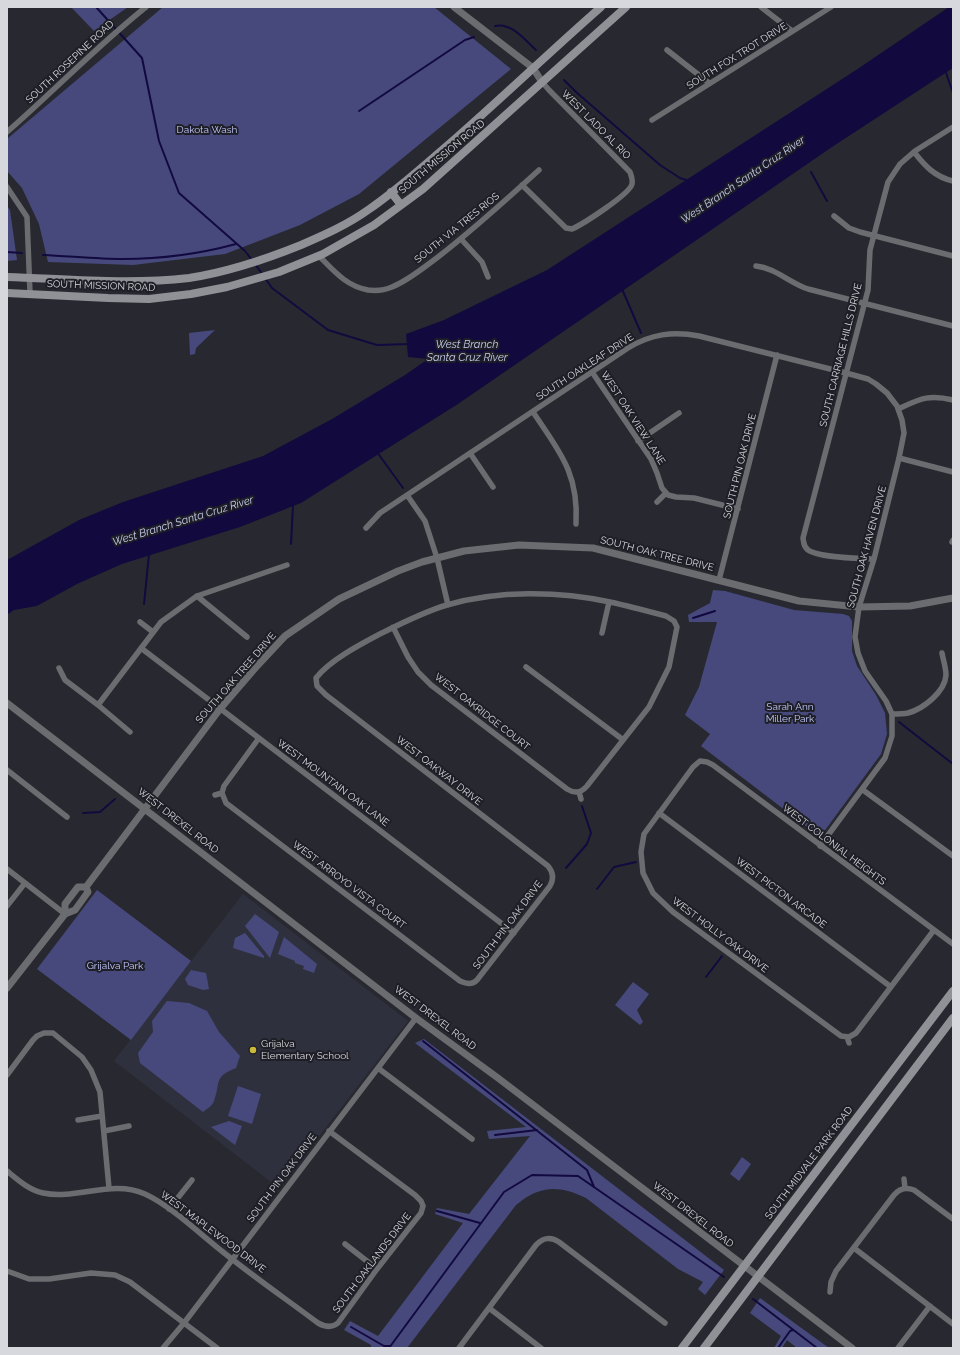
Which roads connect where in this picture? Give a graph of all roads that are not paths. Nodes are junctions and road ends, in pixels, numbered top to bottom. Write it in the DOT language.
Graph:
graph roads {
  1 [pos="146,7"];
  2 [pos="454,7"];
  3 [pos="601,7"];
  4 [pos="626,7"];
  5 [pos="761,7"];
  6 [pos="831,7"];
  7 [pos="792,31"];
  8 [pos="667,50"];
  9 [pos="533,68"];
  10 [pos="542,82"];
  11 [pos="709,83"];
  12 [pos="652,120"];
  13 [pos="953,127"];
  14 [pos="7,132"];
  15 [pos="914,152"];
  16 [pos="539,170"];
  17 [pos="953,181"];
  18 [pos="522,185"];
  19 [pos="7,187"];
  20 [pos="391,192"];
  21 [pos="401,205"];
  22 [pos="834,216"];
  23 [pos="873,235"];
  24 [pos="461,239"];
  25 [pos="319,256"];
  26 [pos="953,256"];
  27 [pos="756,266"];
  28 [pos="7,277"];
  29 [pos="29,277"];
  30 [pos="488,277"];
  31 [pos="7,293"];
  32 [pos="30,293"];
  33 [pos="865,304"];
  34 [pos="953,326"];
  35 [pos="777,356"];
  36 [pos="592,372"];
  37 [pos="846,373"];
  38 [pos="953,400"];
  39 [pos="898,409"];
  40 [pos="533,412"];
  41 [pos="679,413"];
  42 [pos="638,441"];
  43 [pos="470,453"];
  44 [pos="899,458"];
  45 [pos="953,472"];
  46 [pos="493,487"];
  47 [pos="666,493"];
  48 [pos="407,495"];
  49 [pos="657,502"];
  50 [pos="738,509"];
  51 [pos="576,524"];
  52 [pos="366,528"];
  53 [pos="437,558"];
  54 [pos="874,558"];
  55 [pos="287,565"];
  56 [pos="719,580"];
  57 [pos="197,596"];
  58 [pos="953,598"];
  59 [pos="609,602"];
  60 [pos="448,605"];
  61 [pos="859,607"];
  62 [pos="140,622"];
  63 [pos="393,628"];
  64 [pos="153,632"];
  65 [pos="602,633"];
  66 [pos="247,637"];
  67 [pos="141,648"];
  68 [pos="942,653"];
  69 [pos="526,667"];
  70 [pos="59,668"];
  71 [pos="7,703"];
  72 [pos="98,705"];
  73 [pos="220,708"];
  74 [pos="892,714"];
  75 [pos="130,732"];
  76 [pos="259,738"];
  77 [pos="622,739"];
  78 [pos="703,759"];
  79 [pos="7,770"];
  80 [pos="862,790"];
  81 [pos="579,792"];
  82 [pos="222,793"];
  83 [pos="215,795"];
  84 [pos="581,799"];
  85 [pos="145,809"];
  86 [pos="659,813"];
  87 [pos="67,817"];
  88 [pos="820,846"];
  89 [pos="953,856"];
  90 [pos="7,869"];
  91 [pos="554,873"];
  92 [pos="25,883"];
  93 [pos="86,887"];
  94 [pos="7,906"];
  95 [pos="65,914"];
  96 [pos="934,930"];
  97 [pos="514,933"];
  98 [pos="953,944"];
  99 [pos="471,986"];
  100 [pos="891,987"];
  101 [pos="7,988"];
  102 [pos="953,991"];
  103 [pos="416,1018"];
  104 [pos="953,1018"];
  105 [pos="378,1068"];
  106 [pos="7,1075"];
  107 [pos="102,1116"];
  108 [pos="78,1120"];
  109 [pos="129,1126"];
  110 [pos="104,1131"];
  111 [pos="329,1131"];
  112 [pos="472,1139"];
  113 [pos="7,1171"];
  114 [pos="904,1179"];
  115 [pos="192,1180"];
  116 [pos="109,1188"];
  117 [pos="905,1188"];
  118 [pos="169,1209"];
  119 [pos="953,1219"];
  120 [pos="345,1244"];
  121 [pos="854,1248"];
  122 [pos="232,1259"];
  123 [pos="743,1266"];
  124 [pos="377,1269"];
  125 [pos="7,1271"];
  126 [pos="758,1277"];
  127 [pos="830,1292"];
  128 [pos="930,1306"];
  129 [pos="489,1308"];
  130 [pos="184,1323"];
  131 [pos="665,1323"];
  132 [pos="953,1324"];
  133 [pos="330,1329"];
  134 [pos="163,1348"];
  135 [pos="217,1348"];
  136 [pos="459,1348"];
  137 [pos="541,1348"];
  138 [pos="682,1348"];
  139 [pos="704,1348"];
  140 [pos="852,1348"];
  141 [pos="898,1348"];
  1 -- 14 [label="street, SOUTH ROSEPINE ROAD"];
  2 -- 9 [label="street"];
  3 -- 9 [label="main road, SOUTH MISSION ROAD"];
  4 -- 10 [label="main road, SOUTH MISSION ROAD"];
  5 -- 7 [label="street"];
  6 -- 7 [label="street, SOUTH FOX TROT DRIVE"];
  7 -- 11 [label="street, SOUTH FOX TROT DRIVE"];
  8 -- 11 [label="street"];
  9 -- 10 [label="street"];
  9 -- 20 [label="main road, SOUTH MISSION ROAD"];
  10 -- 18 [label="street, WEST LADO AL RIO"];
  10 -- 21 [label="main road, SOUTH MISSION ROAD"];
  11 -- 12 [label="street, SOUTH FOX TROT DRIVE"];
  13 -- 15 [label="street, SOUTH CARRIAGE HILLS DRIVE"];
  15 -- 17 [label="street"];
  15 -- 23 [label="street, SOUTH CARRIAGE HILLS DRIVE"];
  16 -- 18 [label="street, SOUTH VIA TRES RIOS"];
  18 -- 24 [label="street, SOUTH VIA TRES RIOS"];
  19 -- 29 [label="street"];
  20 -- 21 [label="main road"];
  20 -- 29 [label="main road, SOUTH MISSION ROAD"];
  21 -- 25 [label="main road, SOUTH MISSION ROAD"];
  22 -- 23 [label="street"];
  23 -- 26 [label="street"];
  23 -- 33 [label="street, SOUTH CARRIAGE HILLS DRIVE"];
  24 -- 25 [label="street, SOUTH VIA TRES RIOS"];
  24 -- 30 [label="street"];
  25 -- 32 [label="main road, SOUTH MISSION ROAD"];
  27 -- 33 [label="street"];
  28 -- 29 [label="main road, SOUTH MISSION ROAD"];
  29 -- 32 [label="street"];
  31 -- 32 [label="main road, SOUTH MISSION ROAD"];
  33 -- 34 [label="street"];
  33 -- 37 [label="street, SOUTH CARRIAGE HILLS DRIVE"];
  35 -- 36 [label="street, SOUTH OAKLEAF DRIVE"];
  35 -- 37 [label="street, SOUTH OAKLEAF DRIVE"];
  35 -- 50 [label="street, SOUTH PIN OAK DRIVE"];
  36 -- 40 [label="street, SOUTH OAKLEAF DRIVE"];
  36 -- 42 [label="street, WEST OAK VIEW LANE"];
  37 -- 39 [label="street, SOUTH OAK HAVEN DRIVE"];
  37 -- 54 [label="street, SOUTH CARRIAGE HILLS DRIVE"];
  38 -- 39 [label="street"];
  39 -- 44 [label="street, SOUTH OAK HAVEN DRIVE"];
  40 -- 43 [label="street, SOUTH OAKLEAF DRIVE"];
  40 -- 51 [label="street"];
  41 -- 42 [label="street"];
  42 -- 47 [label="street, WEST OAK VIEW LANE"];
  43 -- 46 [label="street"];
  43 -- 48 [label="street, SOUTH OAKLEAF DRIVE"];
  44 -- 45 [label="street"];
  44 -- 54 [label="street, SOUTH OAK HAVEN DRIVE"];
  47 -- 49 [label="street"];
  47 -- 50 [label="street"];
  48 -- 52 [label="street, SOUTH OAKLEAF DRIVE"];
  48 -- 53 [label="street"];
  50 -- 56 [label="street, SOUTH PIN OAK DRIVE"];
  53 -- 56 [label="street, SOUTH OAK TREE DRIVE"];
  53 -- 60 [label="street"];
  53 -- 73 [label="street, SOUTH OAK TREE DRIVE"];
  54 -- 61 [label="street, SOUTH OAK HAVEN DRIVE"];
  55 -- 57 [label="street"];
  56 -- 61 [label="street, SOUTH OAK TREE DRIVE"];
  57 -- 64 [label="street"];
  57 -- 66 [label="street"];
  58 -- 61 [label="street, SOUTH OAK TREE DRIVE"];
  59 -- 60 [label="street"];
  59 -- 65 [label="street"];
  59 -- 77 [label="street"];
  60 -- 63 [label="street"];
  61 -- 74 [label="street, SOUTH OAK HAVEN DRIVE"];
  62 -- 64 [label="street"];
  63 -- 81 [label="street, WEST OAKRIDGE COURT"];
  63 -- 91 [label="street, WEST OAKWAY DRIVE"];
  64 -- 67 [label="street"];
  67 -- 72 [label="street"];
  67 -- 73 [label="street, WEST MOUNTAIN OAK LANE"];
  68 -- 74 [label="street"];
  69 -- 77 [label="street"];
  70 -- 72 [label="street"];
  71 -- 85 [label="street, WEST DREXEL ROAD"];
  72 -- 75 [label="street"];
  73 -- 76 [label="street, WEST MOUNTAIN OAK LANE"];
  73 -- 85 [label="street, SOUTH OAK TREE DRIVE"];
  74 -- 80 [label="street, SOUTH OAK HAVEN DRIVE"];
  76 -- 82 [label="street"];
  76 -- 97 [label="street, WEST MOUNTAIN OAK LANE"];
  77 -- 81 [label="street"];
  78 -- 86 [label="street, WEST HOLLY OAK DRIVE"];
  78 -- 88 [label="street, WEST COLONIAL HEIGHTS"];
  79 -- 87 [label="street"];
  80 -- 88 [label="street, SOUTH OAK HAVEN DRIVE"];
  80 -- 89 [label="street"];
  81 -- 84 [label="street"];
  82 -- 83 [label="street"];
  82 -- 99 [label="street, WEST ARROYO VISTA COURT"];
  85 -- 93 [label="street, SOUTH OAK TREE DRIVE"];
  85 -- 103 [label="street, WEST DREXEL ROAD"];
  86 -- 100 [label="street, WEST PICTON ARCADE"];
  86 -- 100 [label="street, WEST HOLLY OAK DRIVE"];
  88 -- 96 [label="street, WEST COLONIAL HEIGHTS"];
  90 -- 92 [label="street"];
  91 -- 97 [label="street, SOUTH PIN OAK DRIVE"];
  92 -- 94 [label="street"];
  92 -- 95 [label="street"];
  93 -- 95 [label="street, SOUTH OAK TREE DRIVE"];
  93 -- 95 [label="street, SOUTH OAK TREE DRIVE"];
  95 -- 101 [label="street, SOUTH OAK TREE DRIVE"];
  96 -- 98 [label="street, WEST COLONIAL HEIGHTS"];
  96 -- 100 [label="street"];
  97 -- 99 [label="street, SOUTH PIN OAK DRIVE"];
  102 -- 123 [label="main road, SOUTH MIDVALE PARK ROAD"];
  103 -- 105 [label="street, SOUTH PIN OAK DRIVE"];
  103 -- 123 [label="street, WEST DREXEL ROAD"];
  104 -- 126 [label="main road"];
  105 -- 111 [label="street, SOUTH PIN OAK DRIVE"];
  105 -- 112 [label="street"];
  106 -- 107 [label="street"];
  107 -- 108 [label="street"];
  107 -- 110 [label="street"];
  109 -- 110 [label="street"];
  110 -- 116 [label="street"];
  111 -- 122 [label="street, SOUTH PIN OAK DRIVE"];
  111 -- 124 [label="street, SOUTH OAKLANDS DRIVE"];
  113 -- 116 [label="street, WEST MAPLEWOOD DRIVE"];
  114 -- 117 [label="street"];
  115 -- 118 [label="street"];
  116 -- 118 [label="street, WEST MAPLEWOOD DRIVE"];
  117 -- 119 [label="street"];
  117 -- 121 [label="street"];
  118 -- 122 [label="street, WEST MAPLEWOOD DRIVE"];
  120 -- 124 [label="street"];
  121 -- 127 [label="street"];
  121 -- 128 [label="street"];
  122 -- 130 [label="street, SOUTH PIN OAK DRIVE"];
  122 -- 133 [label="street, WEST MAPLEWOOD DRIVE"];
  123 -- 126 [label="street, WEST DREXEL ROAD"];
  123 -- 138 [label="main road, SOUTH MIDVALE PARK ROAD"];
  124 -- 133 [label="street, SOUTH OAKLANDS DRIVE"];
  125 -- 130 [label="street"];
  126 -- 139 [label="main road"];
  126 -- 140 [label="street, WEST DREXEL ROAD"];
  128 -- 132 [label="street"];
  128 -- 141 [label="street"];
  129 -- 131 [label="street"];
  129 -- 136 [label="street"];
  129 -- 137 [label="street"];
  130 -- 134 [label="street, SOUTH PIN OAK DRIVE"];
  130 -- 135 [label="street"];
}
